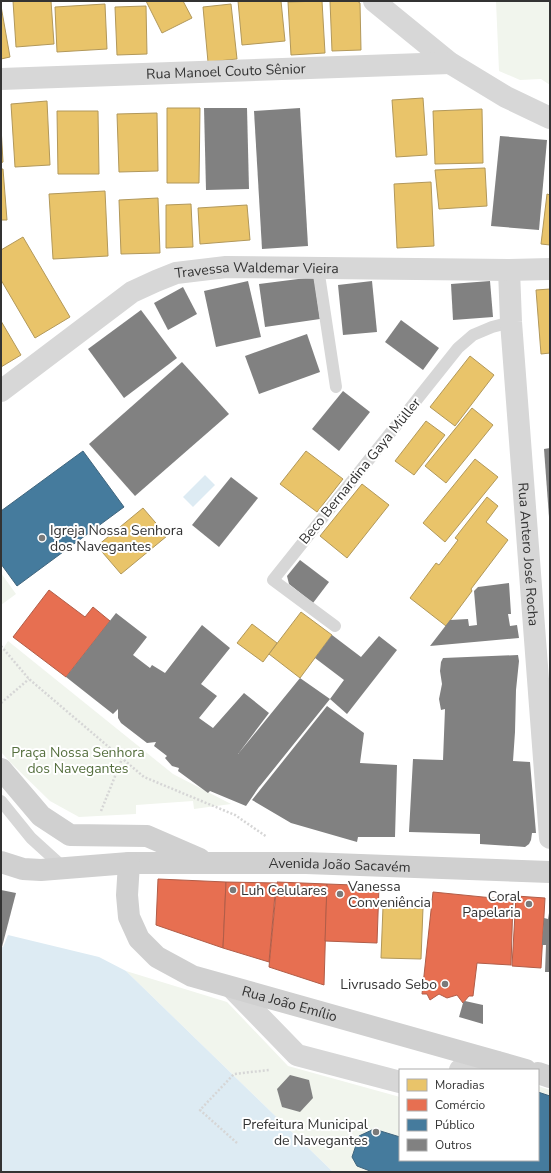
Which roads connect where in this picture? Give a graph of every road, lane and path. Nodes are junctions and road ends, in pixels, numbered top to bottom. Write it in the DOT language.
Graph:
graph roads {
  1 [pos="374,1"];
  2 [pos="450,63"];
  3 [pos="1,79"];
  4 [pos="550,118"];
  5 [pos="318,268"];
  6 [pos="550,269"];
  7 [pos="509,270"];
  8 [pos="511,322"];
  9 [pos="336,387"];
  10 [pos="1,391"];
  11 [pos="335,626"];
  12 [pos="1,646"];
  13 [pos="28,679"];
  14 [pos="1,703"];
  15 [pos="122,759"];
  16 [pos="1,769"];
  17 [pos="1,801"];
  18 [pos="99,817"];
  19 [pos="267,837"];
  20 [pos="550,838"];
  21 [pos="129,862"];
  22 [pos="209,863"];
  23 [pos="3,866"];
  24 [pos="64,868"];
  25 [pos="550,872"];
  26 [pos="232,988"];
  27 [pos="497,1062"];
  28 [pos="465,1069"];
  29 [pos="522,1069"];
  30 [pos="269,1070"];
  31 [pos="539,1073"];
  32 [pos="550,1077"];
  33 [pos="399,1082"];
  34 [pos="237,1143"];
  1 -- 2 [label="street"];
  2 -- 3 [label="street, Rua Manoel Couto Sênior"];
  2 -- 4 [label="street"];
  5 -- 7 [label="street, Travessa Waldemar Vieira"];
  5 -- 9 [label="lane"];
  5 -- 10 [label="street, Travessa Waldemar Vieira"];
  6 -- 7 [label="street, Travessa Waldemar Vieira"];
  7 -- 8 [label="street, Rua Antero José Rocha"];
  8 -- 11 [label="lane, Beco Bernardina Gaya Müller"];
  8 -- 20 [label="street, Rua Antero José Rocha"];
  12 -- 13 [label="path"];
  13 -- 14 [label="path"];
  13 -- 15 [label="path"];
  15 -- 18 [label="path"];
  15 -- 19 [label="path"];
  16 -- 22 [label="main road"];
  17 -- 24 [label="lane"];
  21 -- 22 [label="main road, Avenida João Sacavém"];
  21 -- 24 [label="main road, Avenida João Sacavém"];
  21 -- 26 [label="main road, Rua João Emílio"];
  22 -- 25 [label="main road, Avenida João Sacavém"];
  23 -- 24 [label="main road, Avenida João Sacavém"];
  26 -- 27 [label="main road, Rua João Emílio"];
  26 -- 33 [label="street"];
  27 -- 28 [label="street"];
  27 -- 29 [label="main road, Rua João Emílio"];
  30 -- 34 [label="path"];
  31 -- 32 [label="main road"];
}
